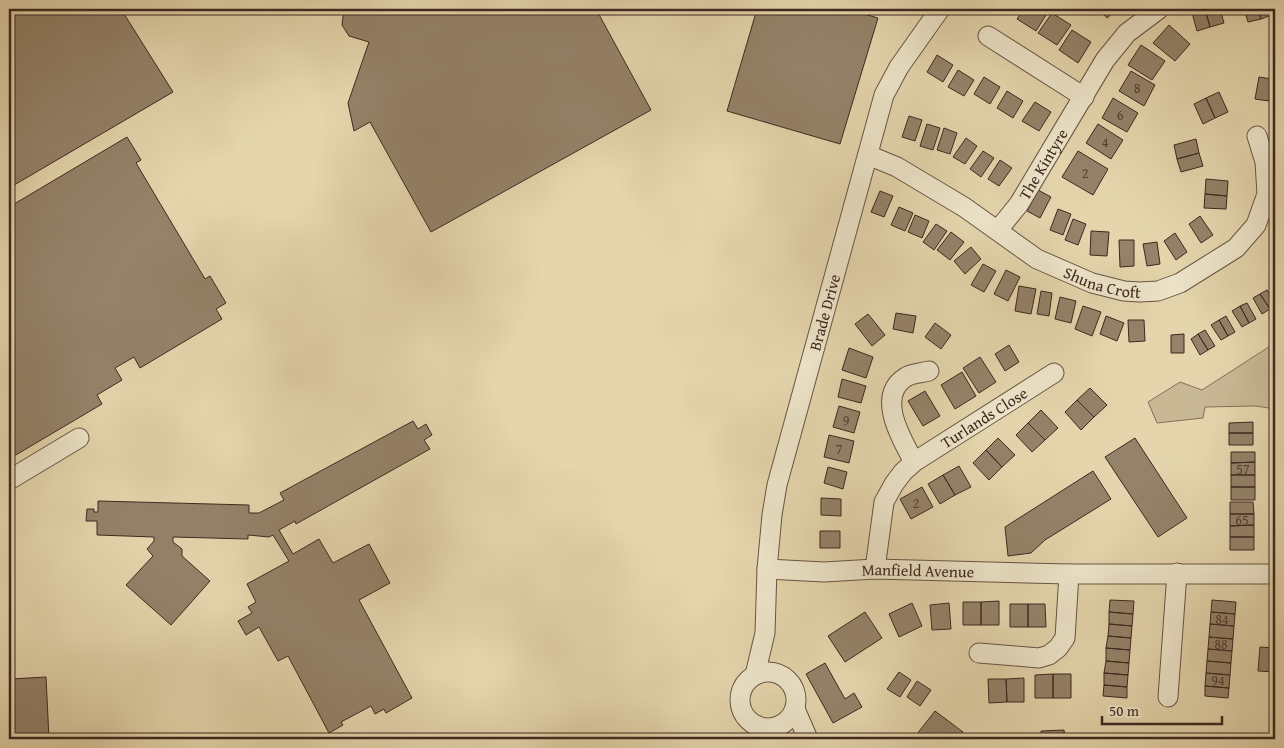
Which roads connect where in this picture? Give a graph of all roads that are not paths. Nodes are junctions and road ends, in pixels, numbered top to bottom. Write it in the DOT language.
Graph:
graph roads {
  1 [pos="940,9"];
  2 [pos="1159,9"];
  3 [pos="988,36"];
  4 [pos="1084,96"];
  5 [pos="1256,136"];
  6 [pos="868,155"];
  7 [pos="998,230"];
  8 [pos="929,371"];
  9 [pos="1054,372"];
  10 [pos="79,438"];
  11 [pos="914,462"];
  12 [pos="9,480"];
  13 [pos="767,569"];
  14 [pos="875,569"];
  15 [pos="1177,573"];
  16 [pos="1069,574"];
  17 [pos="1275,574"];
  18 [pos="979,653"];
  19 [pos="763,673"];
  20 [pos="1168,697"];
  21 [pos="789,717"];
  22 [pos="799,739"];
  23 [pos="808,739"];
  1 -- 6 [label="street, Brade Drive"];
  2 -- 4 [label="street, The Kintyre"];
  3 -- 4 [label="street"];
  4 -- 7 [label="street, The Kintyre"];
  5 -- 7 [label="street, Shuna Croft"];
  6 -- 7 [label="street, Shuna Croft"];
  6 -- 13 [label="street, Brade Drive"];
  8 -- 11 [label="street"];
  9 -- 11 [label="street, Turlands Close"];
  10 -- 12 [label="street"];
  11 -- 14 [label="street, Turlands Close"];
  13 -- 14 [label="street, Manfield Avenue"];
  13 -- 19 [label="street, Brade Drive"];
  14 -- 16 [label="street, Manfield Avenue"];
  15 -- 16 [label="street, Manfield Avenue"];
  15 -- 17 [label="street, Manfield Avenue"];
  15 -- 20 [label="street"];
  16 -- 18 [label="street"];
  19 -- 21 [label="street"];
  19 -- 21 [label="street"];
  21 -- 22 [label="street"];
  21 -- 23 [label="street"];
}
